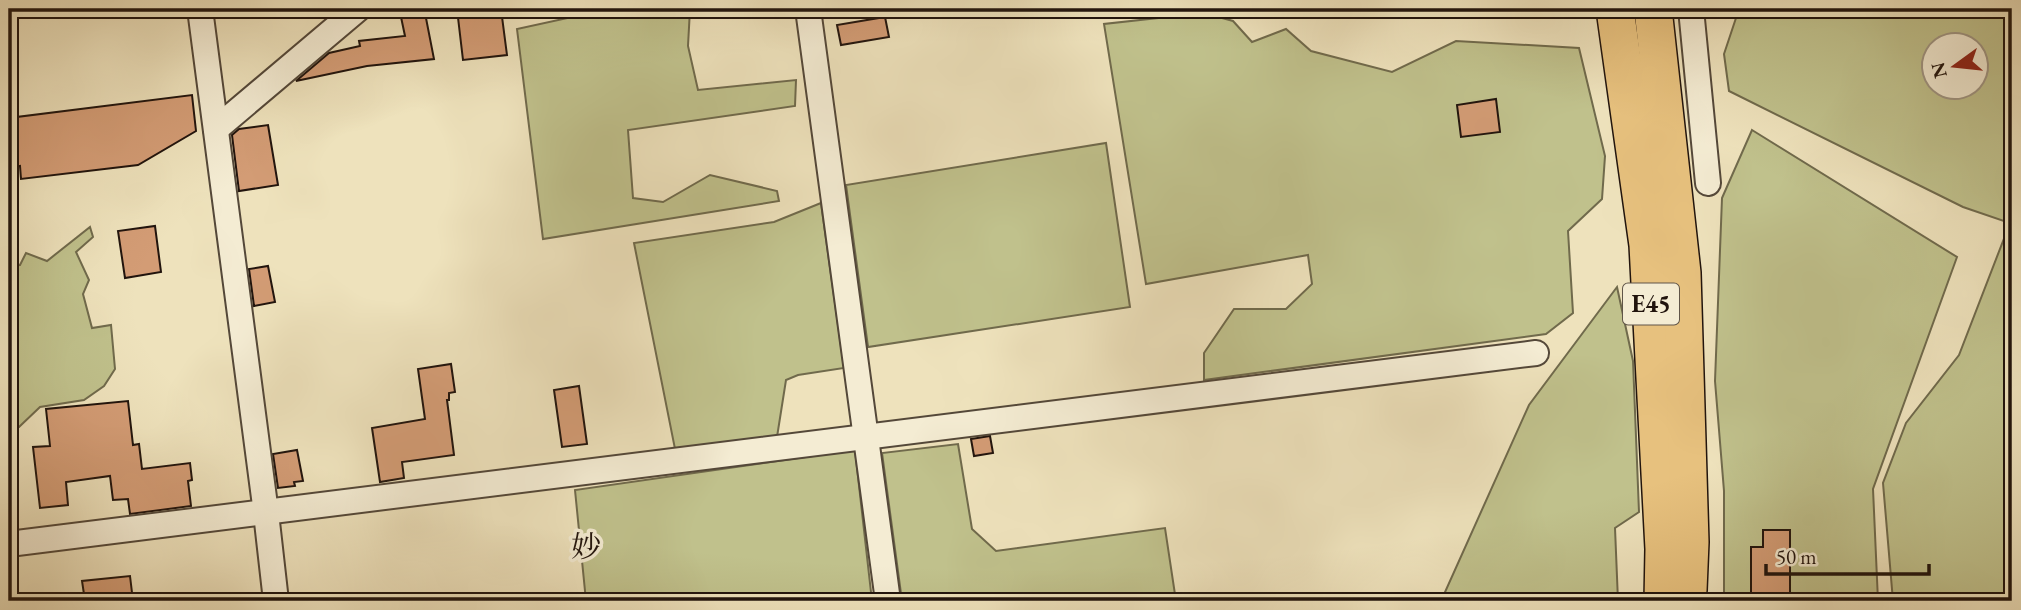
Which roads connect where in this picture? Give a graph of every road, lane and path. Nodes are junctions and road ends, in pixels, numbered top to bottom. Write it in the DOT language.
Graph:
graph roads {
  1 [pos="200,9"];
  2 [pos="358,9"];
  3 [pos="808,9"];
  4 [pos="1615,9"];
  5 [pos="1653,9"];
  6 [pos="1692,9"];
  7 [pos="216,129"];
  8 [pos="1708,183"];
  9 [pos="1536,353"];
  10 [pos="865,437"];
  11 [pos="266,513"];
  12 [pos="9,544"];
  13 [pos="276,601"];
  14 [pos="888,601"];
  15 [pos="1663,601"];
  16 [pos="1687,601"];
  1 -- 7 [label="street"];
  2 -- 7 [label="street"];
  3 -- 10 [label="street"];
  4 -- 15 [label="highway, E45"];
  5 -- 16 [label="highway, E45"];
  6 -- 8 [label="street"];
  7 -- 11 [label="street"];
  9 -- 10 [label="street"];
  10 -- 11 [label="street"];
  10 -- 14 [label="street"];
  11 -- 12 [label="street"];
  11 -- 13 [label="street"];
}
